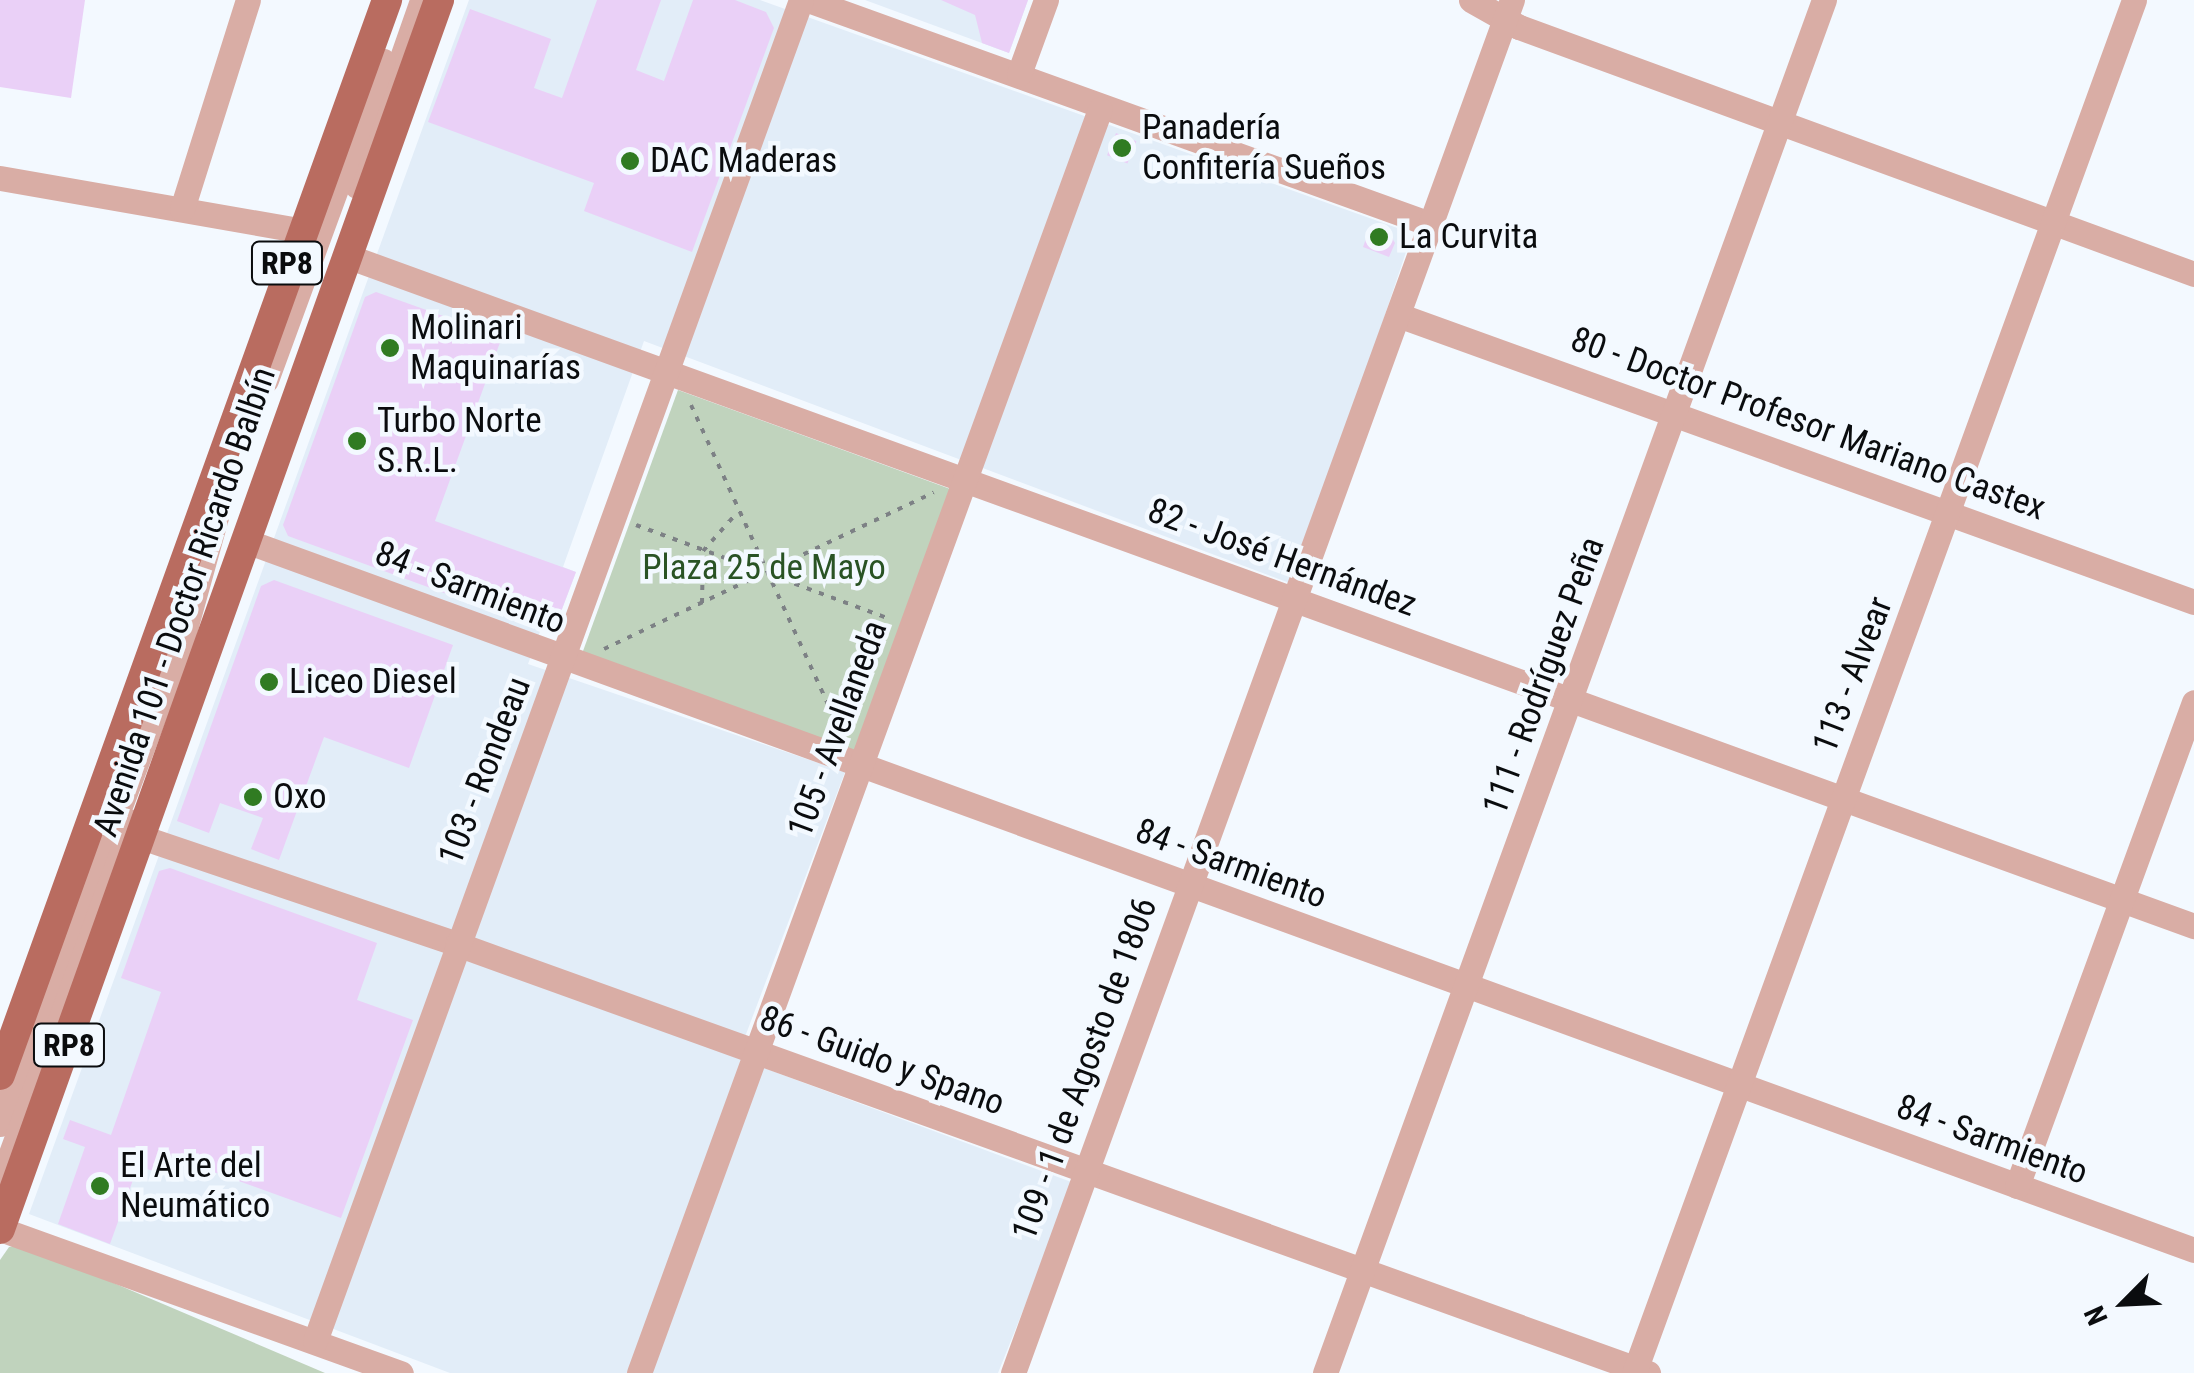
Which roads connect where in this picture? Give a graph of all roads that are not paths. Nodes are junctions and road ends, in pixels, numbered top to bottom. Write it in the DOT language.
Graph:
graph roads {
  1 [pos="248,0"];
  2 [pos="387,0"];
  3 [pos="405,0"];
  4 [pos="422,0"];
  5 [pos="440,0"];
  6 [pos="805,0"];
  7 [pos="1046,0"];
  8 [pos="1470,0"];
  9 [pos="1824,0"];
  10 [pos="2134,0"];
  11 [pos="1508,9"];
  12 [pos="1019,74"];
  13 [pos="1100,109"];
  14 [pos="1779,125"];
  15 [pos="0,178"];
  16 [pos="182,209"];
  17 [pos="1430,224"];
  18 [pos="2053,224"];
  19 [pos="299,230"];
  20 [pos="347,256"];
  21 [pos="2194,274"];
  22 [pos="1398,315"];
  23 [pos="674,372"];
  24 [pos="1676,412"];
  25 [pos="964,480"];
  26 [pos="1951,513"];
  27 [pos="246,540"];
  28 [pos="1294,598"];
  29 [pos="2194,602"];
  30 [pos="569,662"];
  31 [pos="1574,702"];
  32 [pos="2194,702"];
  33 [pos="859,766"];
  34 [pos="1843,800"];
  35 [pos="118,827"];
  36 [pos="1188,885"];
  37 [pos="2122,900"];
  38 [pos="2194,926"];
  39 [pos="456,944"];
  40 [pos="1467,986"];
  41 [pos="754,1052"];
  42 [pos="6,1083"];
  43 [pos="1741,1088"];
  44 [pos="0,1116"];
  45 [pos="0,1124"];
  46 [pos="1085,1171"];
  47 [pos="0,1184"];
  48 [pos="2016,1186"];
  49 [pos="0,1229"];
  50 [pos="2194,1250"];
  51 [pos="1362,1273"];
  52 [pos="315,1341"];
  53 [pos="1639,1371"];
  54 [pos="400,1373"];
  55 [pos="639,1373"];
  56 [pos="1013,1373"];
  57 [pos="1325,1373"];
  1 -- 16 [label="street"];
  2 -- 19 [label="main road, Avenida 101 - Doctor Ricardo Balbín / RP8"];
  3 -- 35 [label="street"];
  4 -- 35 [label="street"];
  5 -- 20 [label="main road, Avenida 101 - Doctor Ricardo Balbín / RP8"];
  6 -- 12 [label="street"];
  6 -- 23 [label="street, 103 - Rondeau"];
  7 -- 12 [label="street"];
  8 -- 11 [label="street"];
  9 -- 14 [label="street, 111 - Rodríguez Peña"];
  10 -- 18 [label="street, 113 - Alvear"];
  11 -- 14 [label="street"];
  11 -- 17 [label="street, 109 - 1 de Agosto de 1806"];
  12 -- 13 [label="street"];
  13 -- 17 [label="street"];
  13 -- 25 [label="street, 105 - Avellaneda"];
  14 -- 18 [label="street"];
  14 -- 24 [label="street, 111 - Rodríguez Peña"];
  15 -- 16 [label="street"];
  16 -- 19 [label="street"];
  17 -- 22 [label="street, 109 - 1 de Agosto de 1806"];
  18 -- 21 [label="street"];
  18 -- 26 [label="street, 113 - Alvear"];
  19 -- 35 [label="main road, Avenida 101 - Doctor Ricardo Balbín / RP8"];
  20 -- 23 [label="street, 82 - José Hernández"];
  20 -- 27 [label="main road, Avenida 101 - Doctor Ricardo Balbín / RP8"];
  22 -- 24 [label="street, 80 - Doctor Profesor Mariano Castex"];
  22 -- 28 [label="street, 109 - 1 de Agosto de 1806"];
  23 -- 25 [label="street, 82 - José Hernández"];
  23 -- 30 [label="street, 103 - Rondeau"];
  24 -- 26 [label="street, 80 - Doctor Profesor Mariano Castex"];
  24 -- 31 [label="street, 111 - Rodríguez Peña"];
  25 -- 28 [label="street, 82 - José Hernández"];
  25 -- 33 [label="street, 105 - Avellaneda"];
  26 -- 29 [label="street, 80 - Doctor Profesor Mariano Castex"];
  26 -- 34 [label="street, 113 - Alvear"];
  27 -- 30 [label="street, 84 - Sarmiento"];
  27 -- 35 [label="main road, Avenida 101 - Doctor Ricardo Balbín / RP8"];
  28 -- 31 [label="street, 82 - José Hernández"];
  28 -- 36 [label="street, 109 - 1 de Agosto de 1806"];
  30 -- 33 [label="street, 84 - Sarmiento"];
  30 -- 39 [label="street, 103 - Rondeau"];
  31 -- 34 [label="street, 82 - José Hernández"];
  31 -- 40 [label="street, 111 - Rodríguez Peña"];
  32 -- 37 [label="street"];
  33 -- 36 [label="street, 84 - Sarmiento"];
  33 -- 41 [label="street, 105 - Avellaneda"];
  34 -- 37 [label="street, 82 - José Hernández"];
  34 -- 43 [label="street, 113 - Alvear"];
  35 -- 39 [label="street, 86 - Guido y Spano"];
  35 -- 42 [label="main road, Avenida 101 - Doctor Ricardo Balbín / RP8"];
  35 -- 47 [label="street"];
  35 -- 49 [label="main road, Avenida 101 - Doctor Ricardo Balbín / RP8"];
  36 -- 40 [label="street, 84 - Sarmiento"];
  36 -- 46 [label="street, 109 - 1 de Agosto de 1806"];
  37 -- 38 [label="street, 82 - José Hernández"];
  37 -- 48 [label="street"];
  39 -- 41 [label="street, 86 - Guido y Spano"];
  39 -- 52 [label="street, 103 - Rondeau"];
  40 -- 43 [label="street, 84 - Sarmiento"];
  40 -- 51 [label="street, 111 - Rodríguez Peña"];
  41 -- 46 [label="street, 86 - Guido y Spano"];
  41 -- 55 [label="street, 105 - Avellaneda"];
  42 -- 44 [label="street"];
  42 -- 45 [label="street"];
  43 -- 48 [label="street, 84 - Sarmiento"];
  43 -- 53 [label="street, 113 - Alvear"];
  46 -- 51 [label="street, 86 - Guido y Spano"];
  46 -- 56 [label="street, 109 - 1 de Agosto de 1806"];
  48 -- 50 [label="street, 84 - Sarmiento"];
  49 -- 52 [label="street"];
  51 -- 53 [label="street, 86 - Guido y Spano"];
  51 -- 57 [label="street, 111 - Rodríguez Peña"];
  52 -- 54 [label="street"];
}
